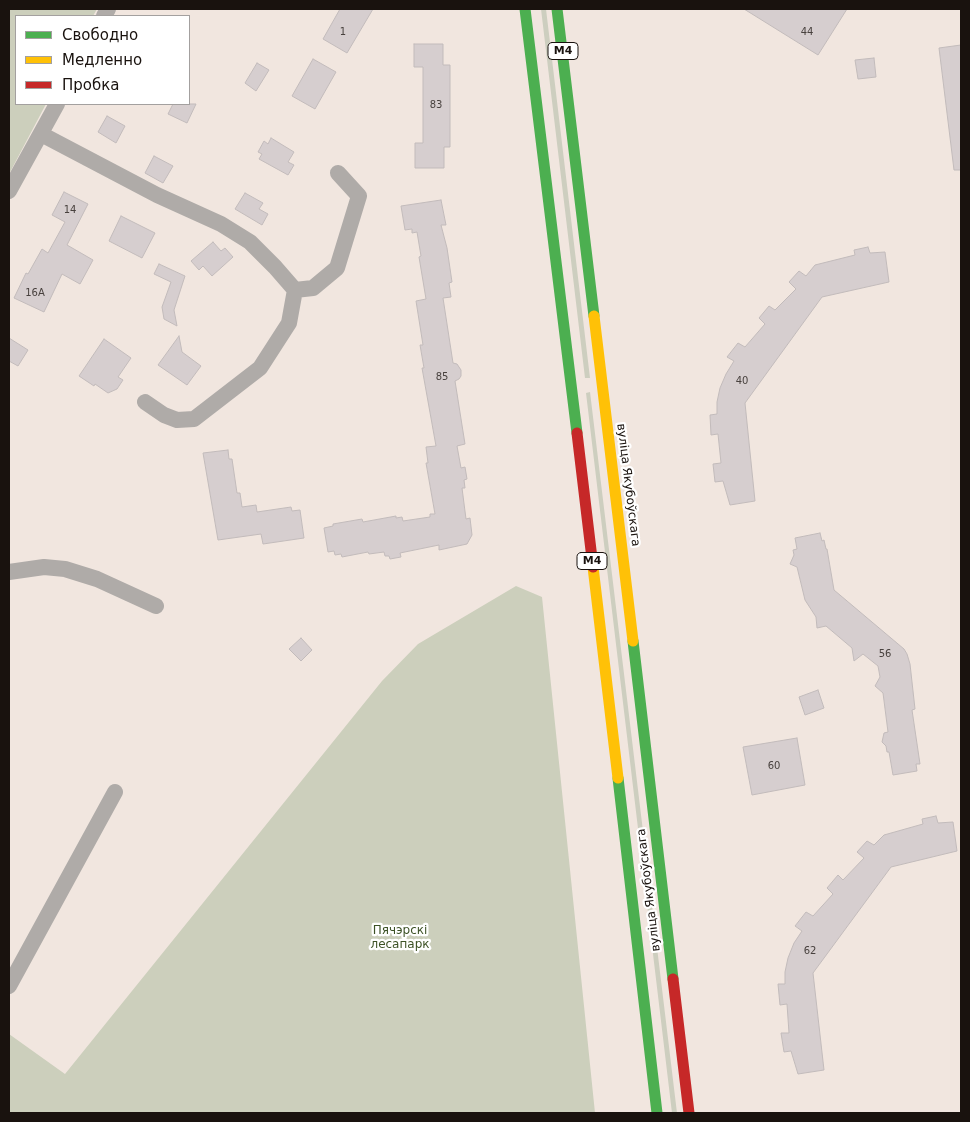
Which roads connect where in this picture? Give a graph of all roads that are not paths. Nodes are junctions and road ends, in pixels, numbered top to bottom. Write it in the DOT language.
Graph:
graph roads {
  1 [pos="525,9"];
  2 [pos="557,9"];
  3 [pos="57,105"];
  4 [pos="42,134"];
  5 [pos="338,173"];
  6 [pos="9,191"];
  7 [pos="295,290"];
  8 [pos="144,402"];
  9 [pos="9,572"];
  10 [pos="156,606"];
  11 [pos="116,792"];
  12 [pos="9,986"];
  13 [pos="657,1113"];
  14 [pos="689,1113"];
  1 -- 13 [label="main road, вуліца Якубоўскага / М4"];
  2 -- 14 [label="main road, вуліца Якубоўскага / М4"];
  3 -- 4 [label="street"];
  4 -- 6 [label="street"];
  4 -- 7 [label="street"];
  5 -- 7 [label="street"];
  7 -- 8 [label="street"];
  9 -- 10 [label="street"];
  11 -- 12 [label="street"];
}
